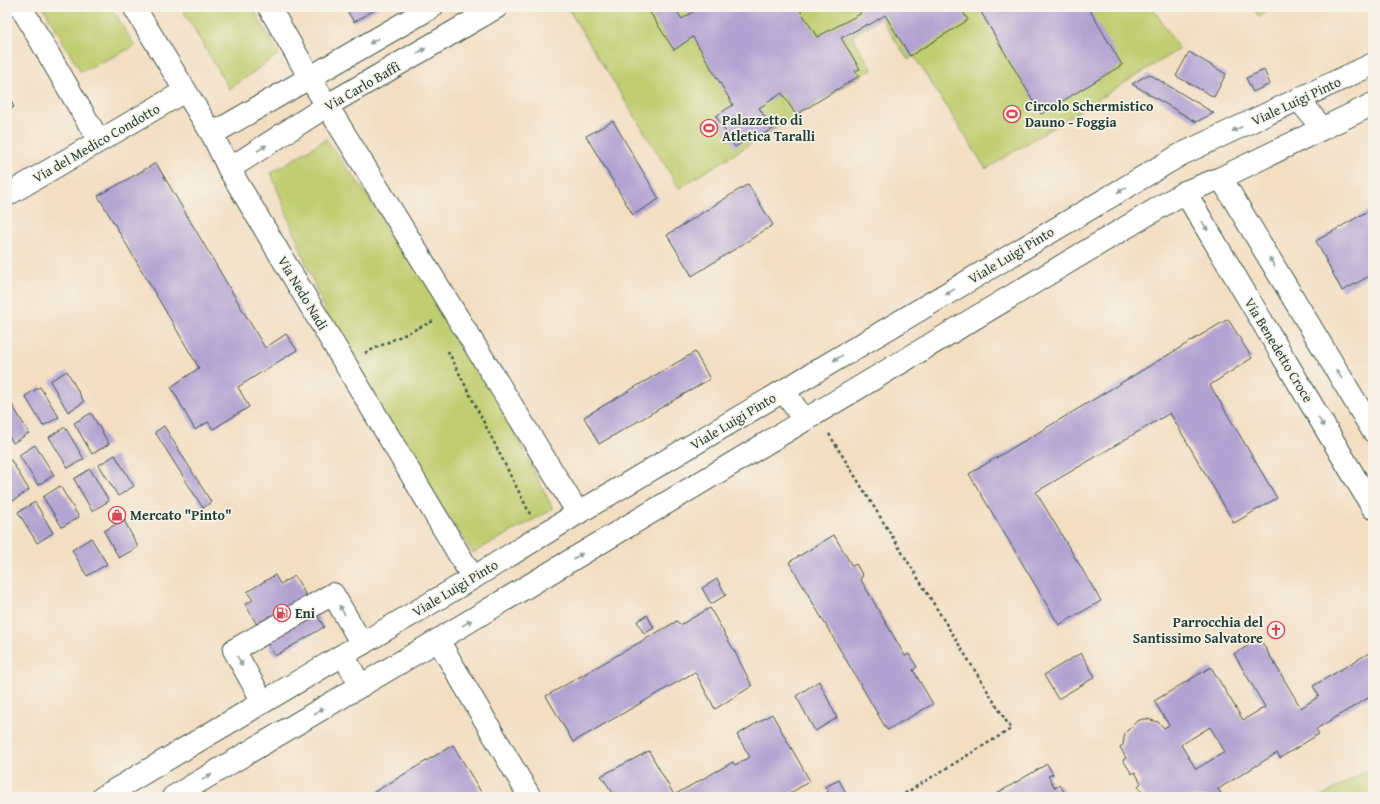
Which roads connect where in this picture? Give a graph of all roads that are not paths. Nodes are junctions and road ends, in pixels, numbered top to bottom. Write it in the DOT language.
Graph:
graph roads {
  1 [pos="21,7"];
  2 [pos="134,7"];
  3 [pos="270,7"];
  4 [pos="432,7"];
  5 [pos="497,7"];
  6 [pos="1373,64"];
  7 [pos="310,78"];
  8 [pos="185,91"];
  9 [pos="1299,100"];
  10 [pos="1373,104"];
  11 [pos="328,105"];
  12 [pos="1322,128"];
  13 [pos="212,134"];
  14 [pos="99,141"];
  15 [pos="229,169"];
  16 [pos="1221,178"];
  17 [pos="1185,192"];
  18 [pos="7,195"];
  19 [pos="784,390"];
  20 [pos="804,420"];
  21 [pos="1373,431"];
  22 [pos="1373,508"];
  23 [pos="578,513"];
  24 [pos="473,578"];
  25 [pos="438,640"];
  26 [pos="362,644"];
  27 [pos="342,655"];
  28 [pos="361,686"];
  29 [pos="263,702"];
  30 [pos="103,797"];
  31 [pos="173,797"];
  32 [pos="530,797"];
  1 -- 14 [label="street"];
  2 -- 8 [label="street, Via Nedo Nadi"];
  3 -- 7 [label="street"];
  4 -- 7 [label="street, one-way"];
  11 -- 5 [label="street, Via Carlo Baffi, one-way"];
  6 -- 9 [label="street, Viale Luigi Pinto"];
  7 -- 11 [label="street"];
  7 -- 13 [label="street"];
  8 -- 13 [label="street, Via Nedo Nadi"];
  8 -- 14 [label="street, Via del Medico Condotto"];
  9 -- 12 [label="street"];
  9 -- 19 [label="street, Viale Luigi Pinto, one-way"];
  10 -- 12 [label="street"];
  15 -- 11 [label="street, Via Carlo Baffi, one-way"];
  11 -- 23 [label="street"];
  12 -- 16 [label="street"];
  13 -- 15 [label="street, Via Nedo Nadi"];
  14 -- 18 [label="street, Via del Medico Condotto"];
  15 -- 24 [label="street, Via Nedo Nadi"];
  16 -- 17 [label="street"];
  21 -- 16 [label="street, one-way"];
  17 -- 20 [label="street"];
  17 -- 22 [label="street, Via Benedetto Croce, one-way"];
  19 -- 20 [label="street"];
  19 -- 23 [label="street, Viale Luigi Pinto"];
  25 -- 20 [label="street, one-way"];
  23 -- 24 [label="street, Viale Luigi Pinto"];
  24 -- 26 [label="street, Viale Luigi Pinto"];
  25 -- 28 [label="street"];
  25 -- 32 [label="street"];
  26 -- 27 [label="street, Viale Luigi Pinto"];
  26 -- 29 [label="street, one-way"];
  27 -- 28 [label="street"];
  27 -- 29 [label="street, Viale Luigi Pinto"];
  31 -- 28 [label="street, one-way"];
  29 -- 30 [label="street, Viale Luigi Pinto"];
}
